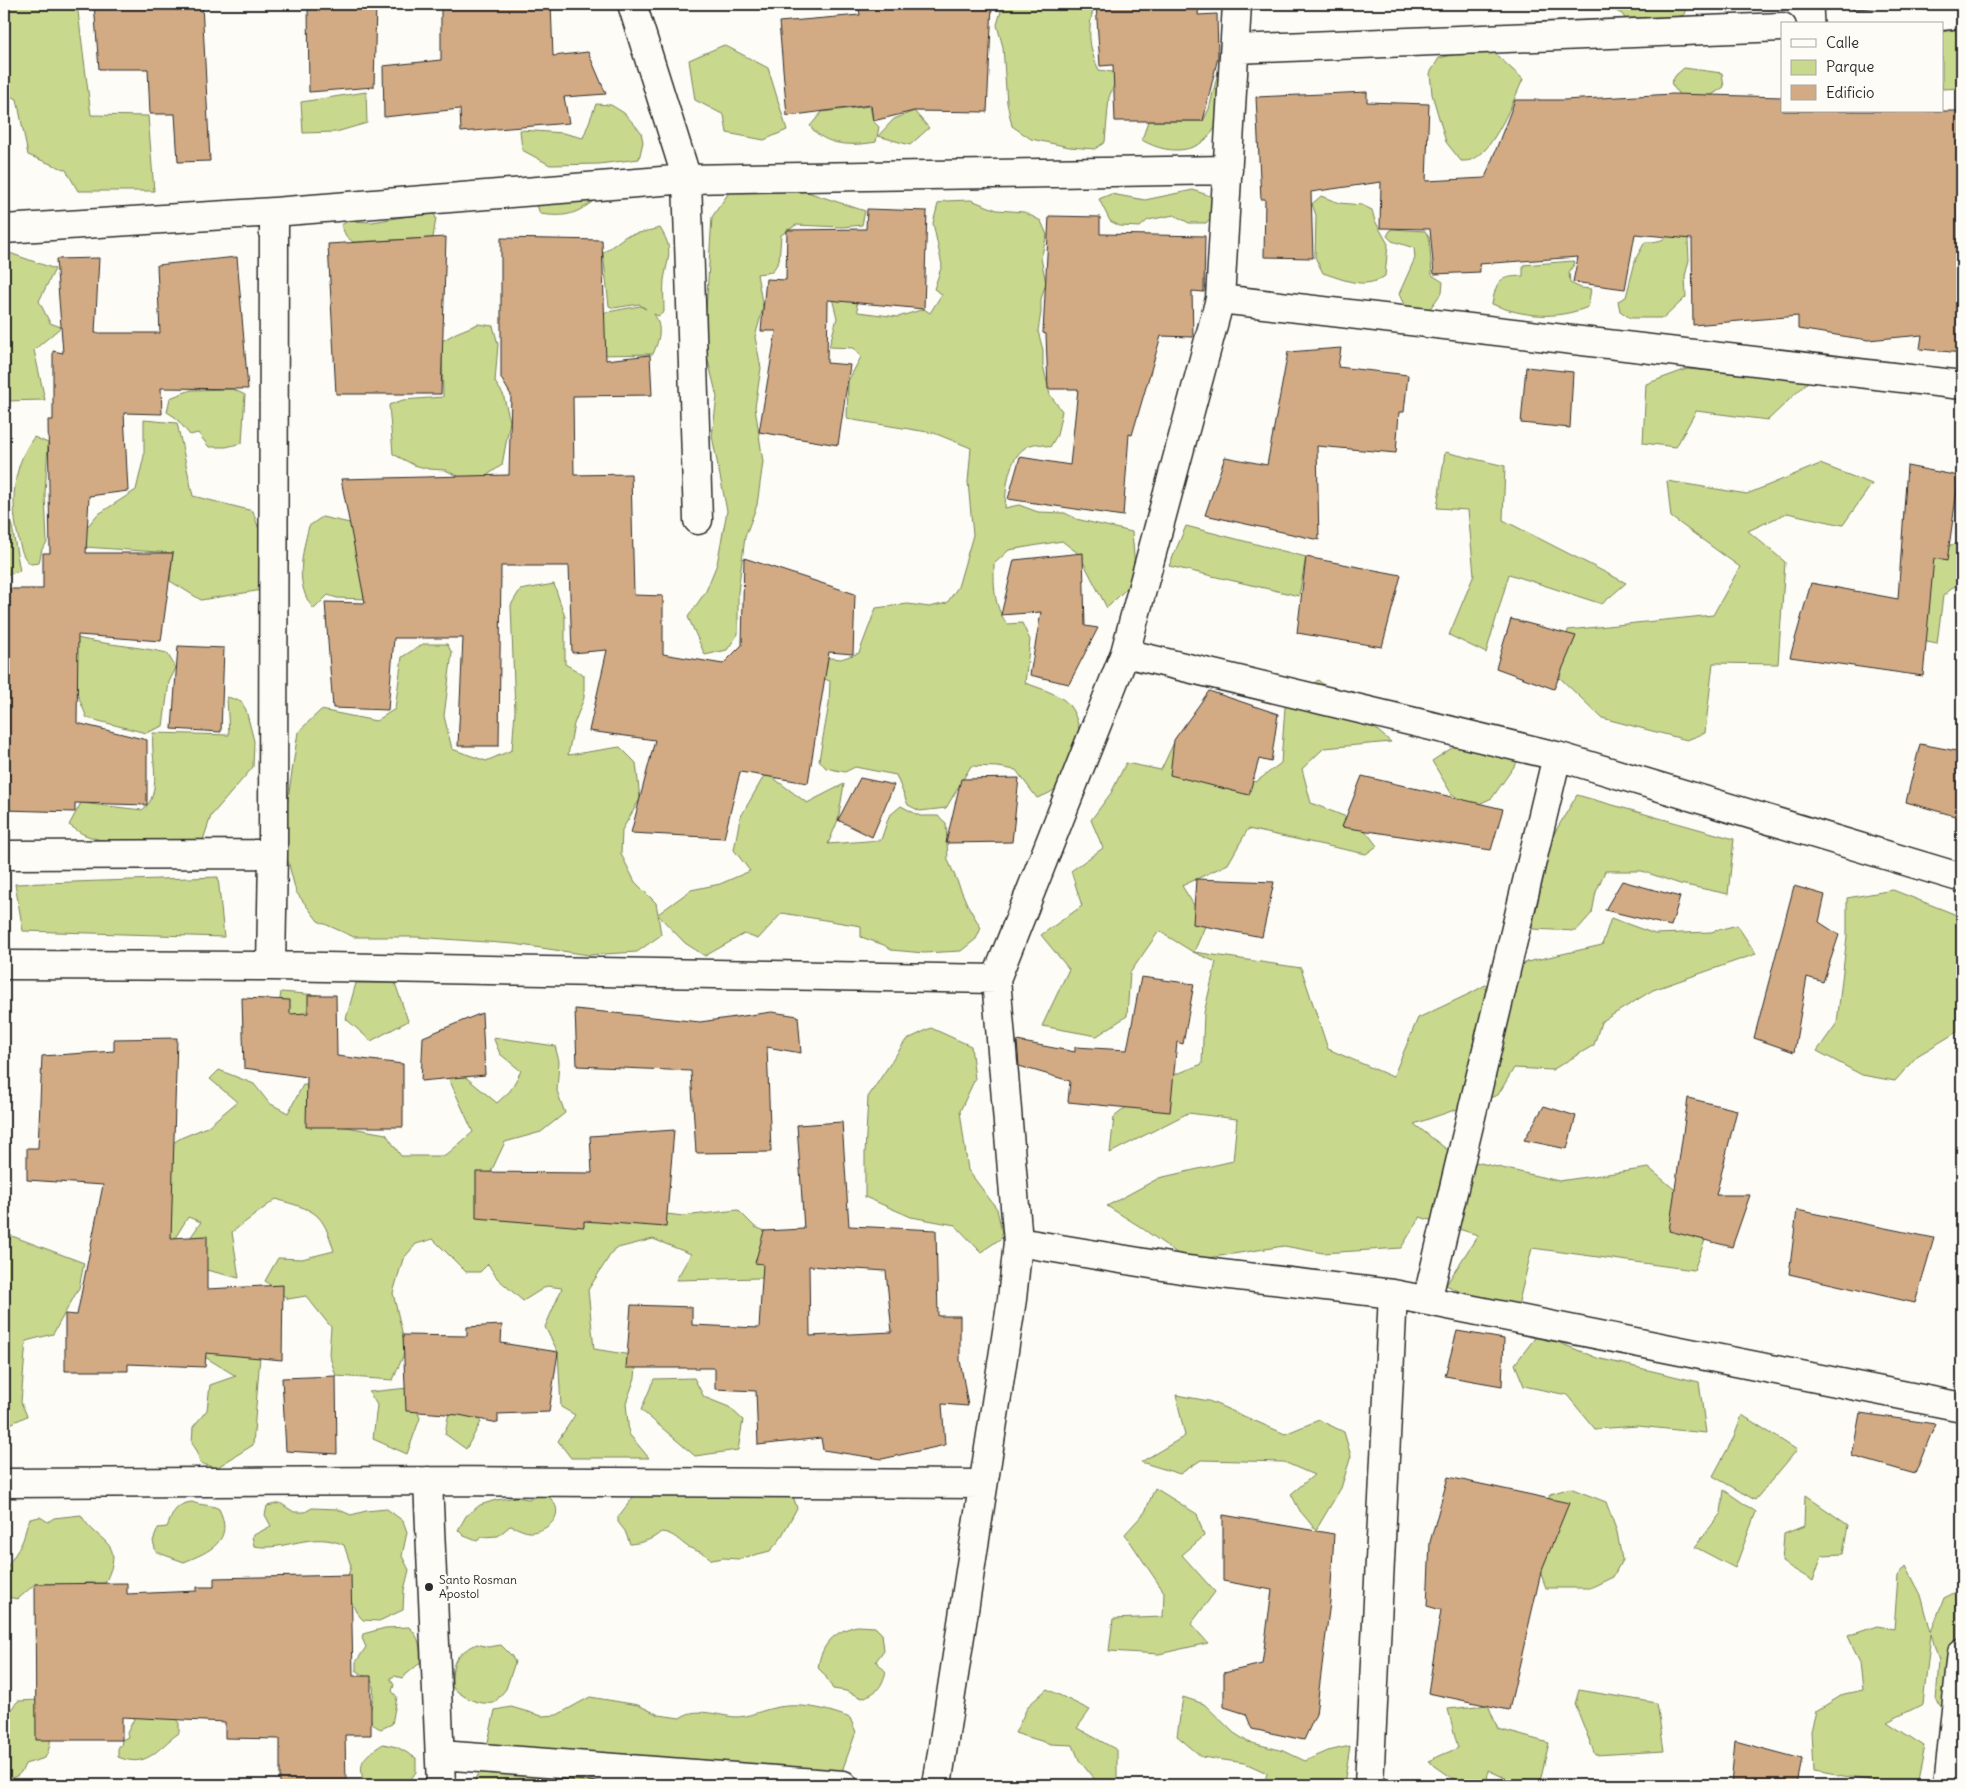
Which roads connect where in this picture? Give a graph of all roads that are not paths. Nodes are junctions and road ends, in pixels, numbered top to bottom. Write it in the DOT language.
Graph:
graph roads {
  1 [pos="632,4"];
  2 [pos="1237,4"];
  3 [pos="1838,4"];
  4 [pos="1962,14"];
  5 [pos="1839,22"];
  6 [pos="1876,22"];
  7 [pos="1781,27"];
  8 [pos="1236,49"];
  9 [pos="1228,170"];
  10 [pos="687,179"];
  11 [pos="274,212"];
  12 [pos="4,229"];
  13 [pos="1220,299"];
  14 [pos="1962,386"];
  15 [pos="698,520"];
  16 [pos="1125,653"];
  17 [pos="1557,756"];
  18 [pos="273,854"];
  19 [pos="4,856"];
  20 [pos="1962,878"];
  21 [pos="4,965"];
  22 [pos="271,966"];
  23 [pos="996,979"];
  24 [pos="1018,1242"];
  25 [pos="1393,1294"];
  26 [pos="1427,1301"];
  27 [pos="1961,1400"];
  28 [pos="428,1481"];
  29 [pos="4,1483"];
  30 [pos="982,1484"];
  31 [pos="1962,1653"];
  32 [pos="440,1756"];
  33 [pos="441,1785"];
  34 [pos="843,1785"];
  35 [pos="937,1785"];
  36 [pos="1369,1785"];
  37 [pos="1948,1785"];
  1 -- 10 [label="street"];
  2 -- 8 [label="street"];
  3 -- 5 [label="street"];
  4 -- 6 [label="street"];
  7 -- 8 [label="street"];
  8 -- 9 [label="street"];
  9 -- 10 [label="street"];
  9 -- 13 [label="street"];
  10 -- 11 [label="street"];
  10 -- 15 [label="street"];
  11 -- 12 [label="street"];
  11 -- 18 [label="street"];
  13 -- 14 [label="street"];
  13 -- 16 [label="street"];
  16 -- 17 [label="street"];
  16 -- 23 [label="street"];
  17 -- 20 [label="street"];
  17 -- 26 [label="street"];
  18 -- 19 [label="street"];
  18 -- 22 [label="street"];
  21 -- 22 [label="street"];
  22 -- 23 [label="street"];
  23 -- 24 [label="street"];
  24 -- 25 [label="street"];
  24 -- 30 [label="street"];
  25 -- 26 [label="street"];
  25 -- 36 [label="street"];
  26 -- 27 [label="street"];
  28 -- 29 [label="street"];
  28 -- 30 [label="street"];
  28 -- 32 [label="street"];
  30 -- 35 [label="street"];
  31 -- 37 [label="street"];
  32 -- 33 [label="street"];
  32 -- 34 [label="street"];
}
